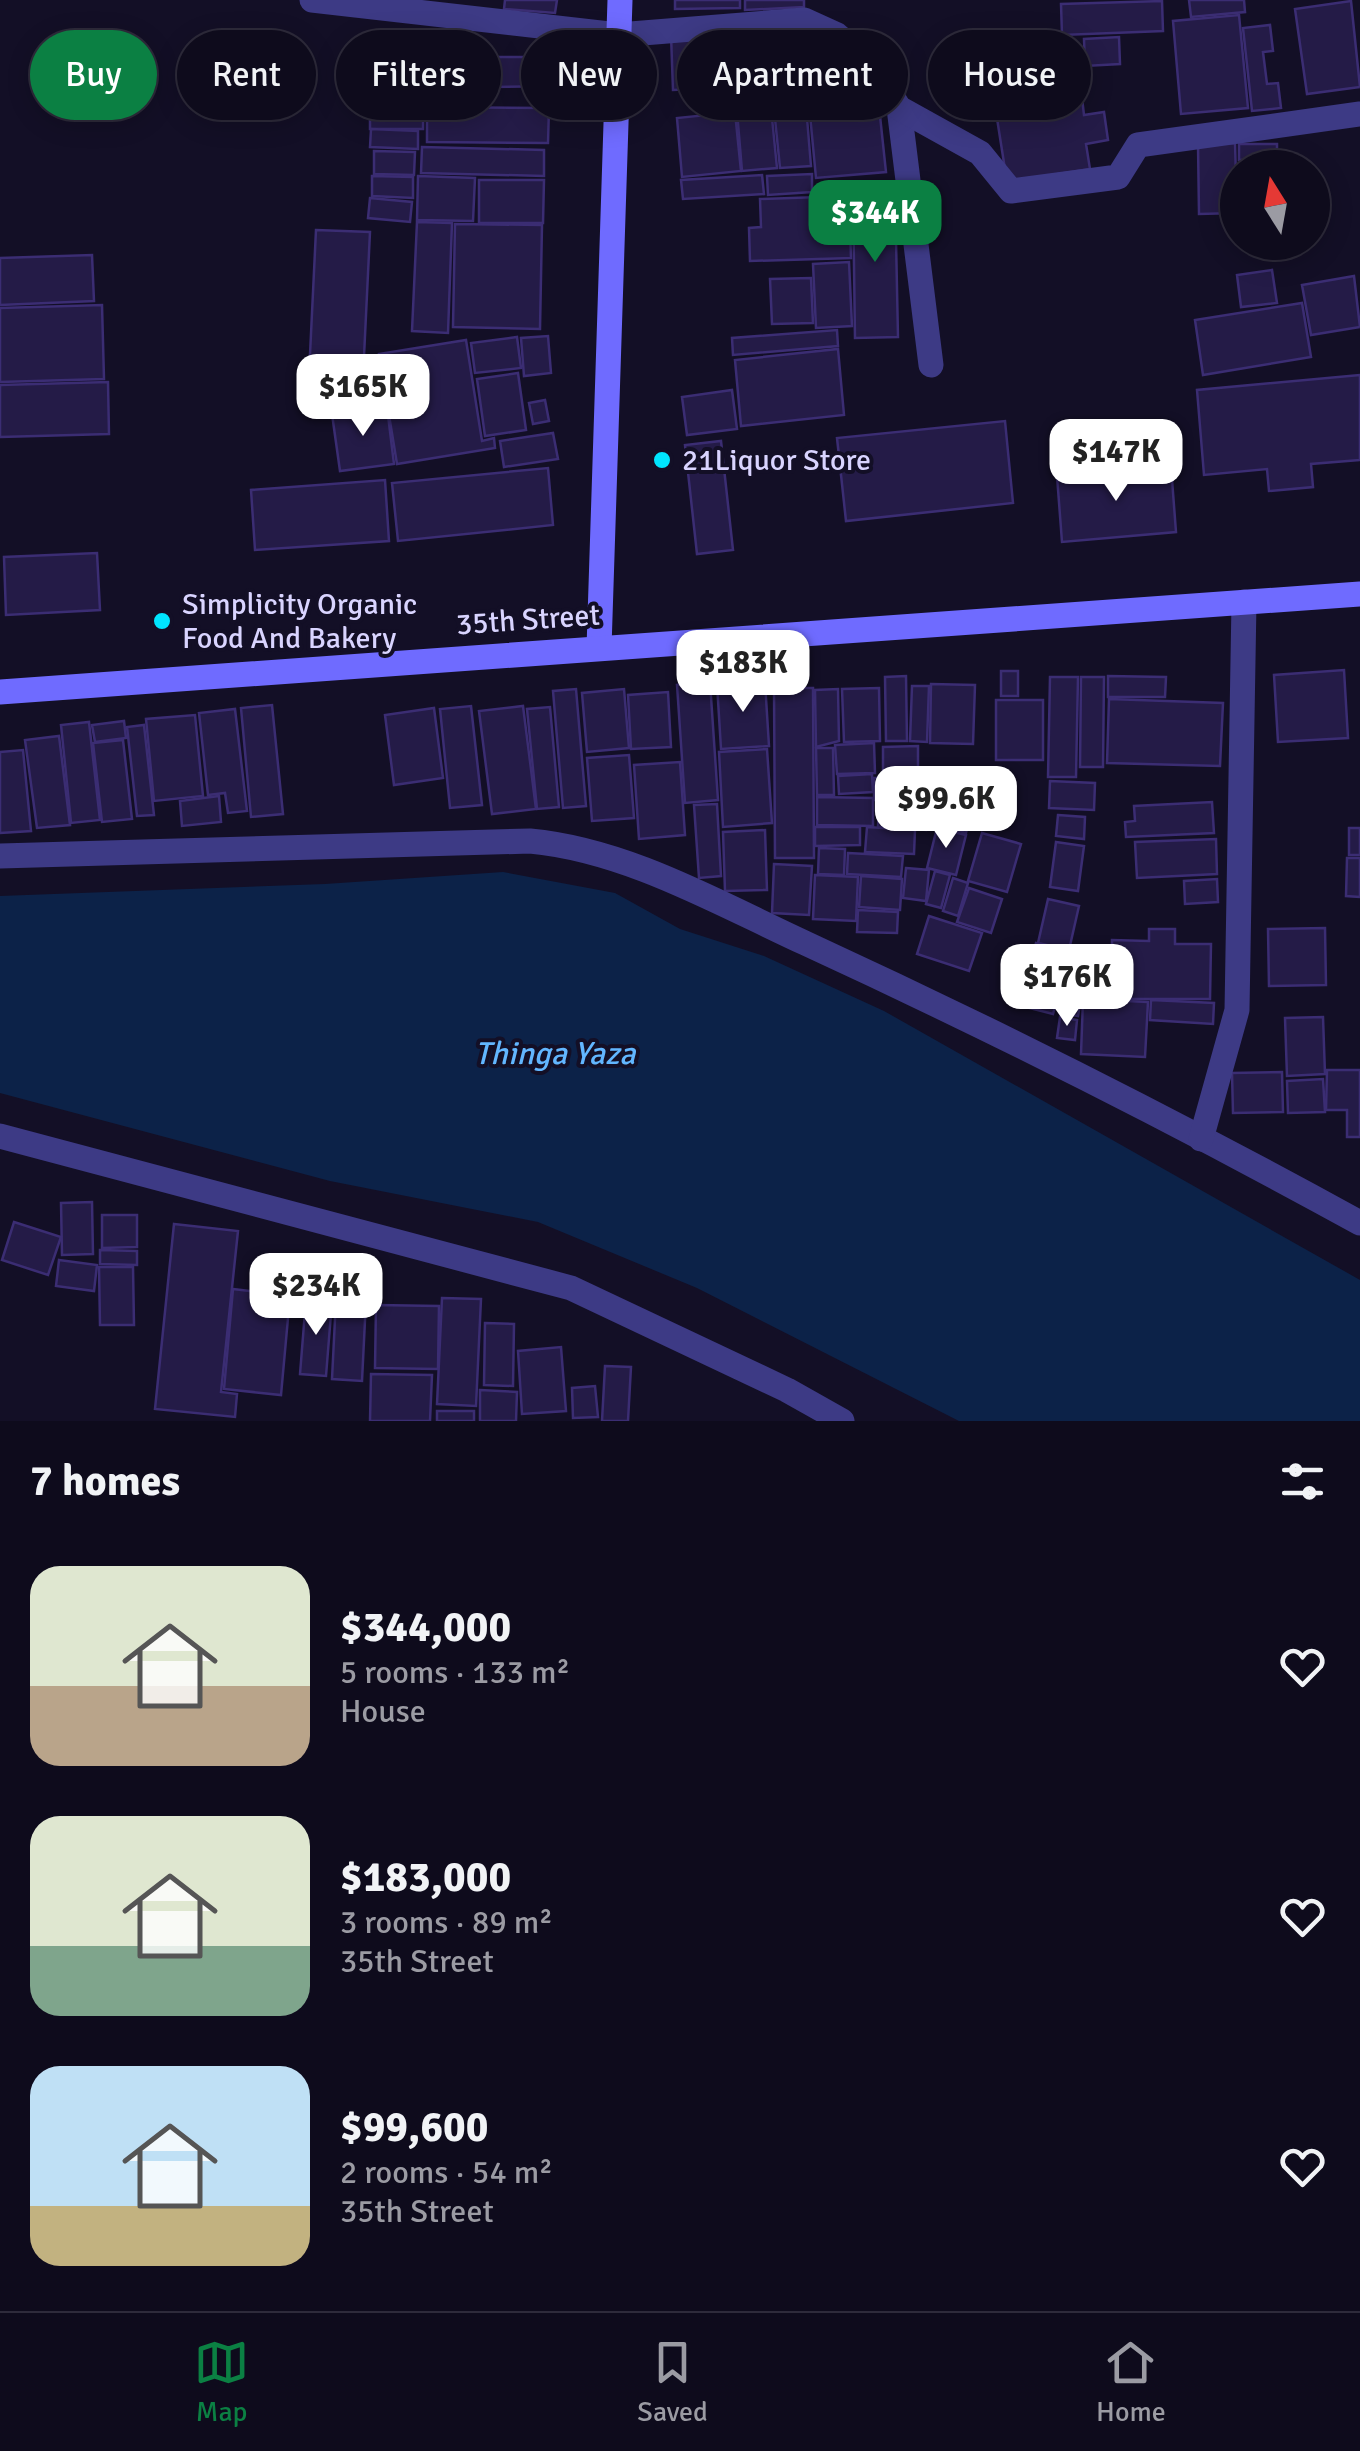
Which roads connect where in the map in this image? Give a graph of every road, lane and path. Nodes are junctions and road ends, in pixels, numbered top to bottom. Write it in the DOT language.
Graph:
graph roads {
  1 [pos="312,0"];
  2 [pos="620,0"];
  3 [pos="574,30"];
  4 [pos="618,30"];
  5 [pos="680,30"];
  6 [pos="826,30"];
  7 [pos="908,113"];
  8 [pos="1360,114"];
  9 [pos="617,120"];
  10 [pos="900,120"];
  11 [pos="931,366"];
  12 [pos="1360,594"];
  13 [pos="1244,602"];
  14 [pos="599,648"];
  15 [pos="0,692"];
  16 [pos="0,856"];
  17 [pos="0,1136"];
  18 [pos="1201,1139"];
  19 [pos="1360,1223"];
  20 [pos="842,1421"];
  1 -- 3 [label="street"];
  2 -- 4 [label="main road"];
  5 -- 6 [label="street"];
  7 -- 8 [label="street"];
  9 -- 14 [label="main road"];
  10 -- 11 [label="street"];
  12 -- 13 [label="main road, 35th Street"];
  13 -- 14 [label="main road, 35th Street"];
  13 -- 18 [label="street"];
  14 -- 15 [label="main road, 35th Street"];
  16 -- 18 [label="street"];
  17 -- 20 [label="street"];
  18 -- 19 [label="street"];
}
